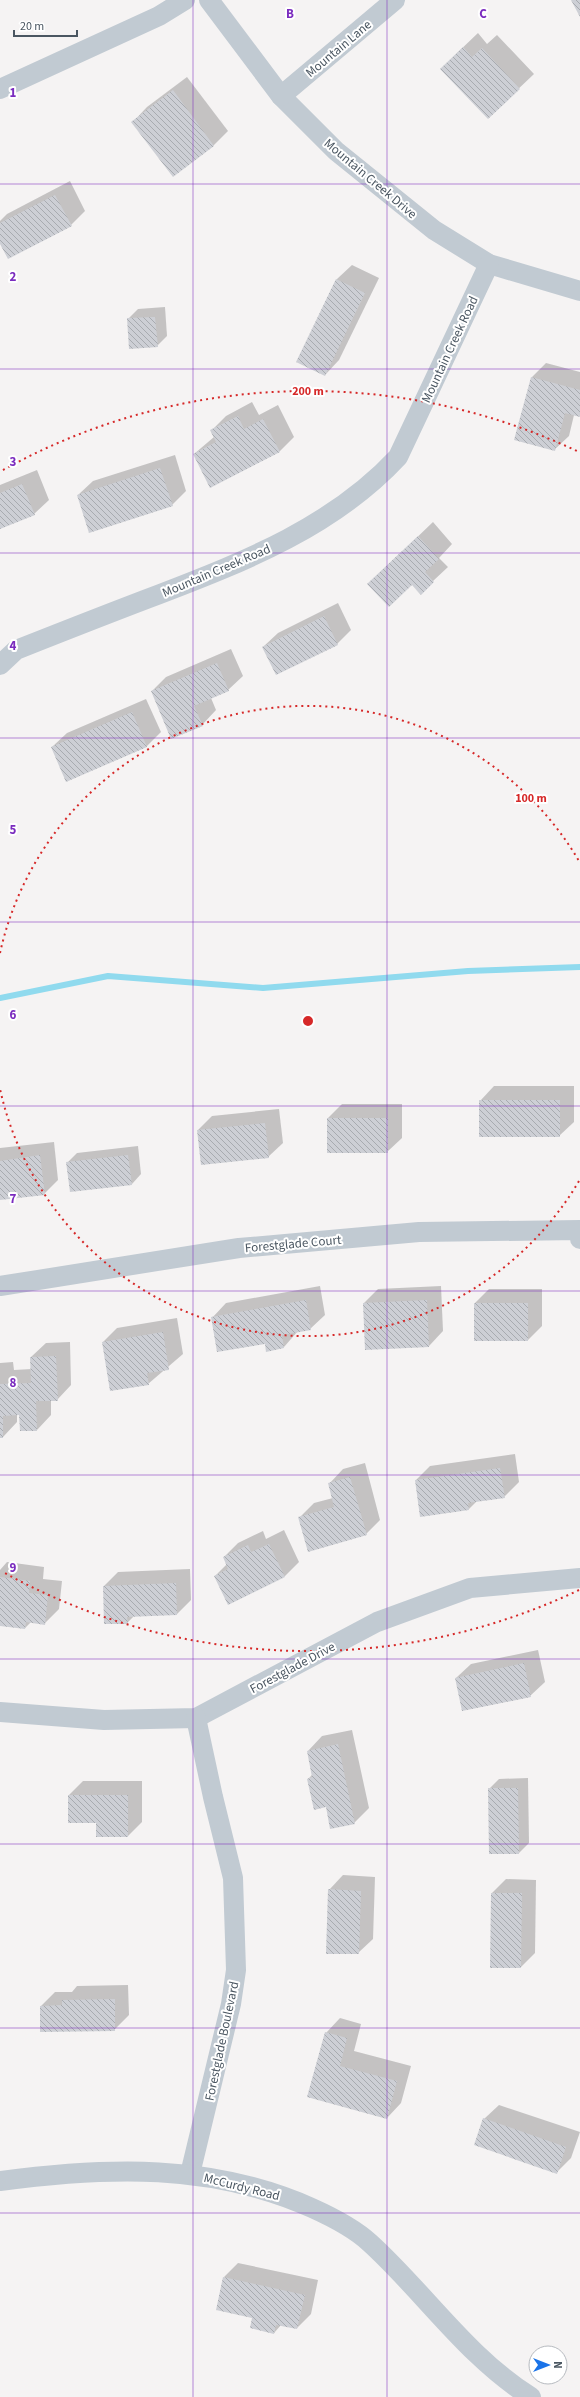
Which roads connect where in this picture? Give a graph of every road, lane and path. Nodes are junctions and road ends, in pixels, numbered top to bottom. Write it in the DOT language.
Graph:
graph roads {
  1 [pos="185,0"];
  2 [pos="209,0"];
  3 [pos="395,0"];
  4 [pos="0,90"];
  5 [pos="281,96"];
  6 [pos="489,264"];
  7 [pos="580,292"];
  8 [pos="0,665"];
  9 [pos="580,1239"];
  10 [pos="0,1286"];
  11 [pos="580,1578"];
  12 [pos="0,1712"];
  13 [pos="196,1718"];
  14 [pos="190,2174"];
  15 [pos="0,2181"];
  16 [pos="531,2397"];
  1 -- 4 [label="street"];
  2 -- 5 [label="street, Mountain Creek Drive"];
  3 -- 5 [label="street, Mountain Lane"];
  5 -- 6 [label="street, Mountain Creek Drive"];
  6 -- 7 [label="street, Mountain Creek Drive"];
  6 -- 8 [label="street, Mountain Creek Road"];
  9 -- 10 [label="street, Forestglade Court"];
  11 -- 13 [label="street, Forestglade Drive"];
  12 -- 13 [label="street, Forestglade Drive"];
  13 -- 14 [label="street, Forestglade Boulevard"];
  14 -- 15 [label="street, McCurdy Road"];
  14 -- 16 [label="street, McCurdy Road"];
}
